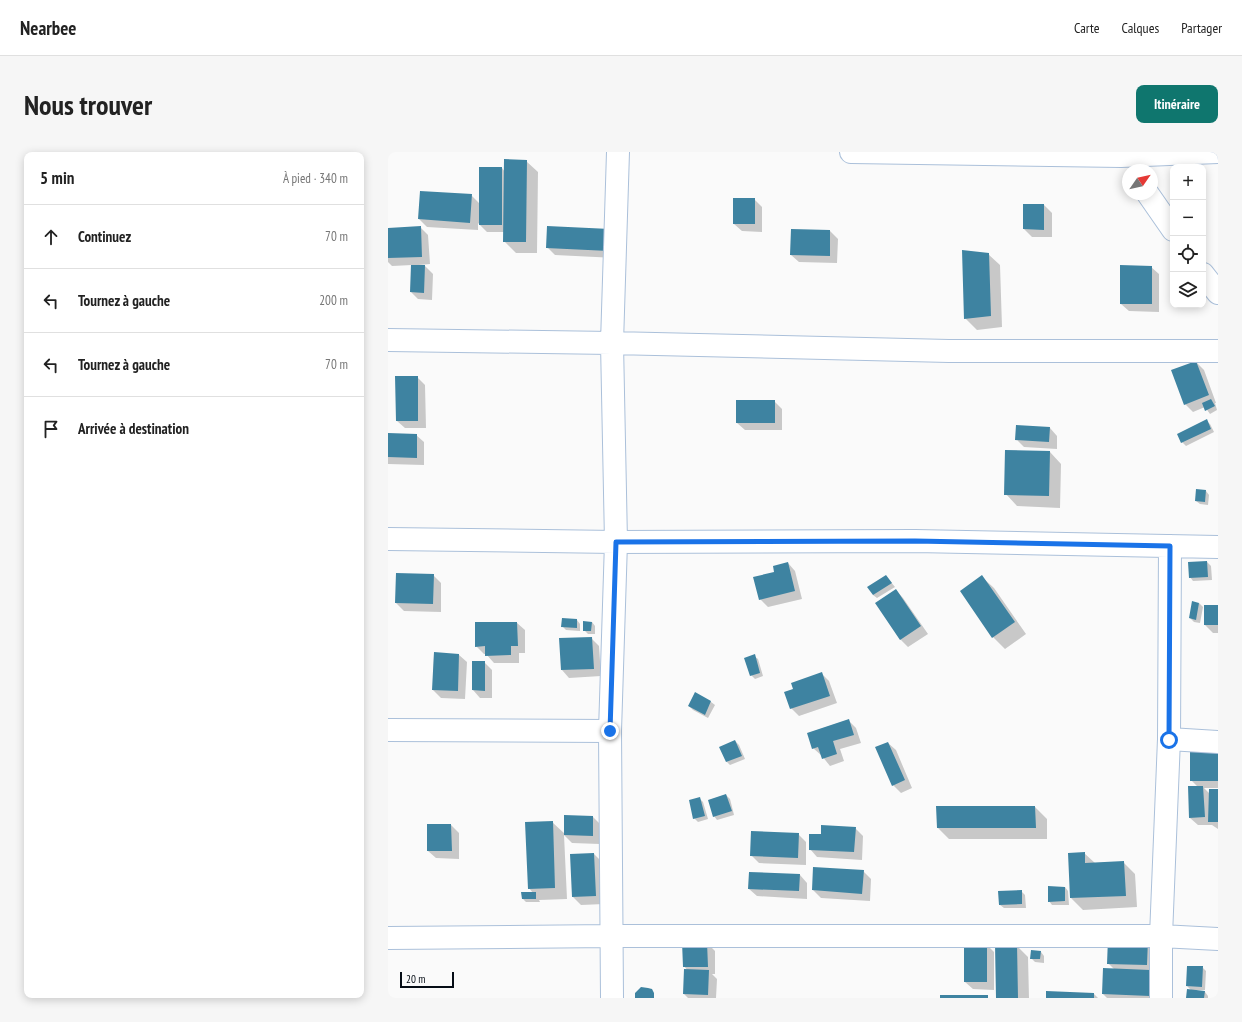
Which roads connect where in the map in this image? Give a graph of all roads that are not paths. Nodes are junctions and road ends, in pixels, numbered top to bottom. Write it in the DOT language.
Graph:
graph roads {
  1 [pos="618,152"];
  2 [pos="851,152"];
  3 [pos="1218,152"];
  4 [pos="1124,159"];
  5 [pos="1152,200"];
  6 [pos="1170,226"];
  7 [pos="1206,278"];
  8 [pos="1218,293"];
  9 [pos="388,340"];
  10 [pos="612,342"];
  11 [pos="1218,352"];
  12 [pos="388,538"];
  13 [pos="616,542"];
  14 [pos="1170,546"];
  15 [pos="1218,547"];
  16 [pos="388,730"];
  17 [pos="610,731"];
  18 [pos="1169,740"];
  19 [pos="1218,742"];
  20 [pos="611,936"];
  21 [pos="1161,936"];
  22 [pos="388,938"];
  23 [pos="1218,939"];
  24 [pos="612,998"];
  25 [pos="1161,998"];
  1 -- 10 [label="street"];
  2 -- 4 [label="street"];
  3 -- 4 [label="street"];
  5 -- 6 [label="street"];
  7 -- 8 [label="street"];
  9 -- 10 [label="street"];
  10 -- 11 [label="street"];
  10 -- 13 [label="street"];
  12 -- 13 [label="street"];
  13 -- 14 [label="street"];
  13 -- 17 [label="street"];
  14 -- 15 [label="street"];
  14 -- 18 [label="street"];
  16 -- 17 [label="street"];
  17 -- 20 [label="street"];
  18 -- 19 [label="street"];
  18 -- 21 [label="street"];
  20 -- 21 [label="street"];
  20 -- 22 [label="street"];
  20 -- 24 [label="street"];
  21 -- 23 [label="street"];
  21 -- 25 [label="street"];
}
